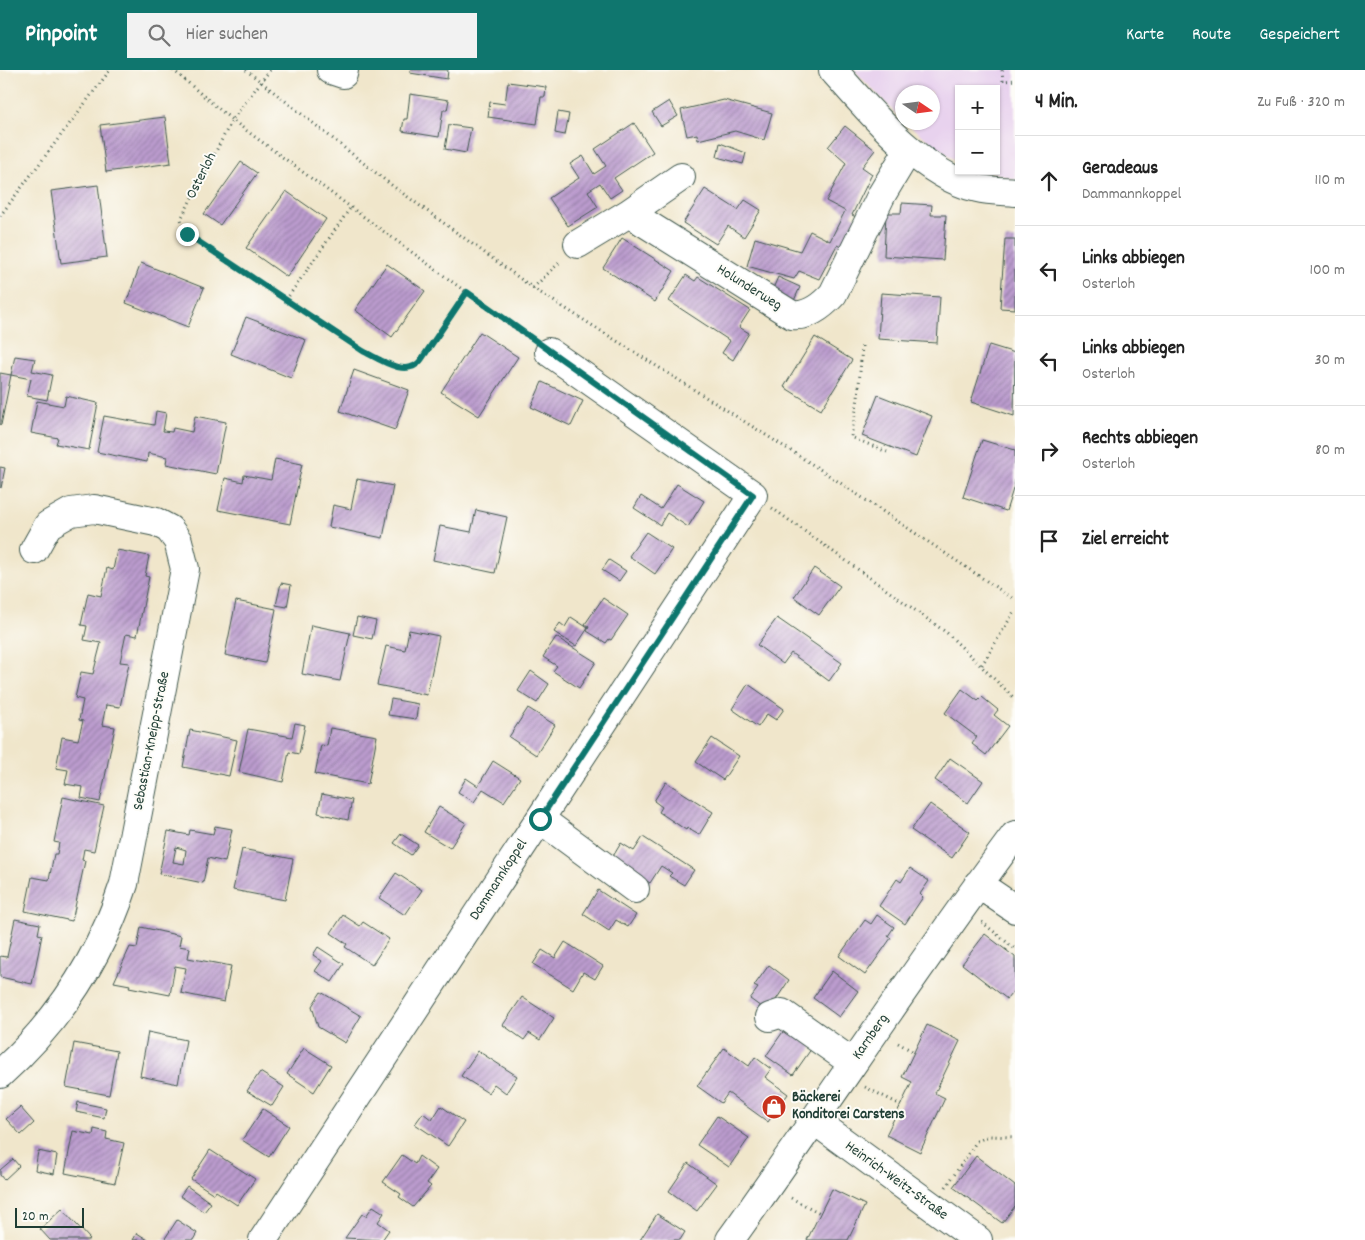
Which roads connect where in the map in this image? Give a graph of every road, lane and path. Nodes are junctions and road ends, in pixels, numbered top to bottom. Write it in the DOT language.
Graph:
graph roads {
  1 [pos="110,70"];
  2 [pos="173,70"];
  3 [pos="246,70"];
  4 [pos="270,70"];
  5 [pos="331,70"];
  6 [pos="344,70"];
  7 [pos="833,70"];
  8 [pos="1002,70"];
  9 [pos="1015,80"];
  10 [pos="260,81"];
  11 [pos="232,120"];
  12 [pos="909,149"];
  13 [pos="681,177"];
  14 [pos="1015,192"];
  15 [pos="351,207"];
  16 [pos="629,213"];
  17 [pos="0,216"];
  18 [pos="578,244"];
  19 [pos="533,288"];
  20 [pos="467,292"];
  21 [pos="286,300"];
  22 [pos="862,346"];
  23 [pos="549,352"];
  24 [pos="887,452"];
  25 [pos="753,495"];
  26 [pos="34,550"];
  27 [pos="1015,600"];
  28 [pos="1015,610"];
  29 [pos="982,665"];
  30 [pos="1015,699"];
  31 [pos="540,819"];
  32 [pos="1015,834"];
  33 [pos="978,884"];
  34 [pos="635,889"];
  35 [pos="961,908"];
  36 [pos="1015,909"];
  37 [pos="1009,945"];
  38 [pos="1015,949"];
  39 [pos="1006,950"];
  40 [pos="770,1017"];
  41 [pos="849,1069"];
  42 [pos="0,1074"];
  43 [pos="901,1105"];
  44 [pos="815,1121"];
  45 [pos="1015,1137"];
  46 [pos="768,1186"];
  47 [pos="932,1208"];
  48 [pos="820,1213"];
  49 [pos="263,1240"];
  50 [pos="730,1240"];
  51 [pos="978,1240"];
  1 -- 17 [label="path"];
  2 -- 11 [label="path"];
  3 -- 10 [label="path"];
  4 -- 10 [label="path"];
  5 -- 6 [label="street"];
  7 -- 12 [label="street"];
  8 -- 9 [label="path"];
  10 -- 11 [label="path"];
  10 -- 19 [label="path"];
  11 -- 15 [label="path"];
  11 -- 21 [label="path, Osterloh"];
  12 -- 14 [label="street"];
  12 -- 16 [label="street, Holunderweg"];
  13 -- 16 [label="street"];
  15 -- 20 [label="path"];
  15 -- 21 [label="path"];
  16 -- 18 [label="street"];
  18 -- 19 [label="path"];
  19 -- 27 [label="path"];
  20 -- 21 [label="path, Osterloh"];
  20 -- 23 [label="path"];
  22 -- 24 [label="path"];
  23 -- 25 [label="street"];
  25 -- 29 [label="path"];
  25 -- 31 [label="street, Dammannkoppel"];
  26 -- 42 [label="street, Sebastian-Kneipp-Straße"];
  28 -- 29 [label="path"];
  29 -- 30 [label="path"];
  31 -- 34 [label="street"];
  31 -- 49 [label="street, Dammannkoppel"];
  32 -- 33 [label="street, Karnberg"];
  33 -- 35 [label="street, Karnberg"];
  33 -- 36 [label="street"];
  35 -- 37 [label="path"];
  35 -- 41 [label="street, Karnberg"];
  37 -- 38 [label="path"];
  37 -- 39 [label="path"];
  40 -- 41 [label="street"];
  41 -- 43 [label="path"];
  41 -- 44 [label="street, Karnberg"];
  44 -- 46 [label="street, Karnberg"];
  44 -- 47 [label="street, Heinrich-Weitz-Straße"];
  45 -- 47 [label="path"];
  46 -- 48 [label="path"];
  46 -- 50 [label="street, Karnberg"];
  47 -- 51 [label="street, Heinrich-Weitz-Straße"];
}
